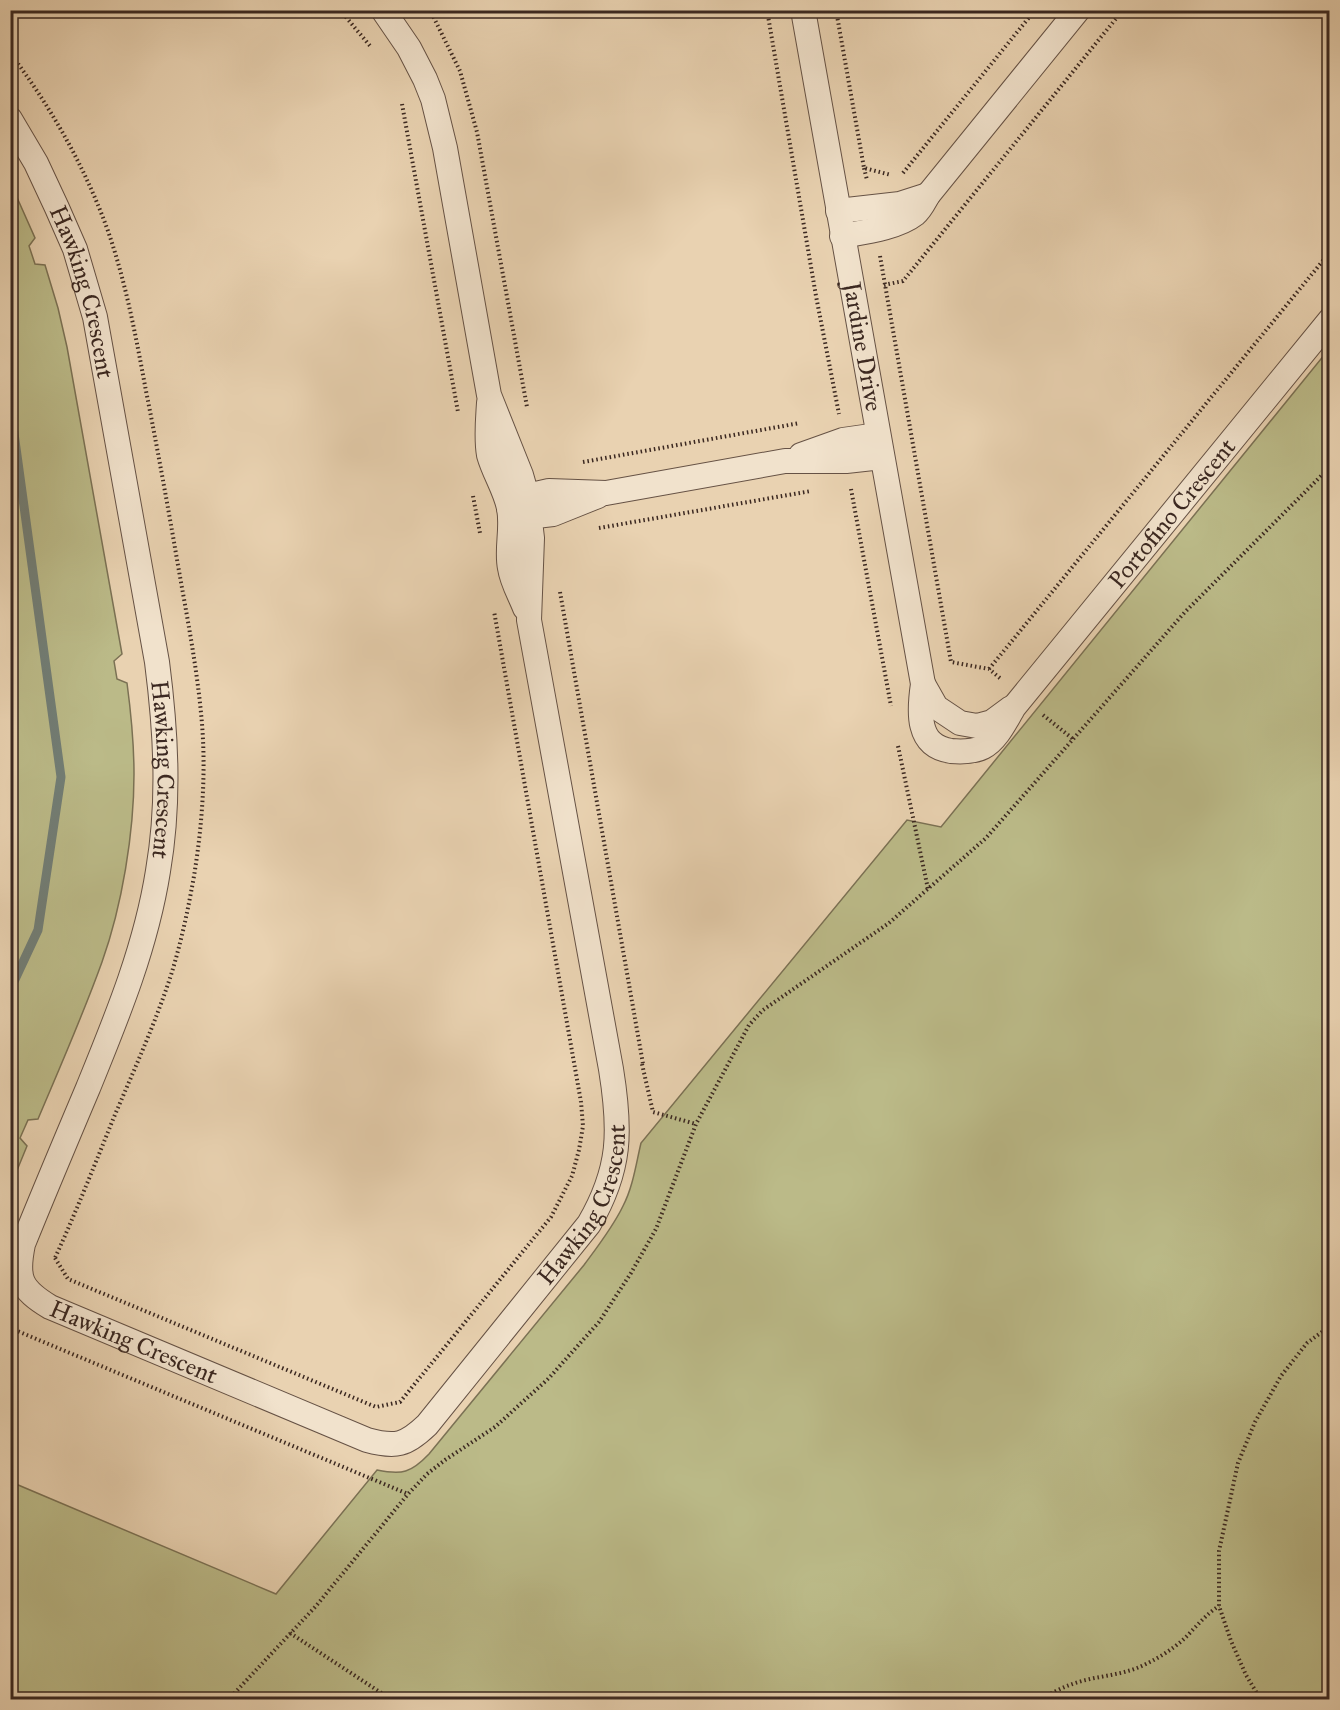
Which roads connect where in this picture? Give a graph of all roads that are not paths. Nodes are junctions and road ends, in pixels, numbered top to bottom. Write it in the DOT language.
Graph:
graph roads {
  1 [pos="383,10"];
  2 [pos="803,10"];
  3 [pos="1078,10"];
  4 [pos="10,119"];
  5 [pos="838,211"];
  6 [pos="874,219"];
  7 [pos="842,236"];
  8 [pos="1329,320"];
  9 [pos="880,446"];
  10 [pos="522,506"];
  11 [pos="923,684"];
  12 [pos="1018,702"];
  13 [pos="960,723"];
  14 [pos="964,752"];
  1 -- 10 [label="street, Hawking Crescent"];
  2 -- 5 [label="street, Jardine Drive"];
  3 -- 6 [label="street"];
  4 -- 10 [label="street, Hawking Crescent"];
  5 -- 6 [label="street"];
  5 -- 7 [label="street, Jardine Drive"];
  6 -- 7 [label="street"];
  7 -- 9 [label="street, Jardine Drive"];
  8 -- 12 [label="street, Portofino Crescent"];
  9 -- 10 [label="street"];
  9 -- 11 [label="street, Jardine Drive"];
  11 -- 13 [label="street, Jardine Drive"];
  11 -- 14 [label="street, Jardine Drive"];
  12 -- 13 [label="street, Portofino Crescent"];
  12 -- 14 [label="street, Portofino Crescent"];
}
